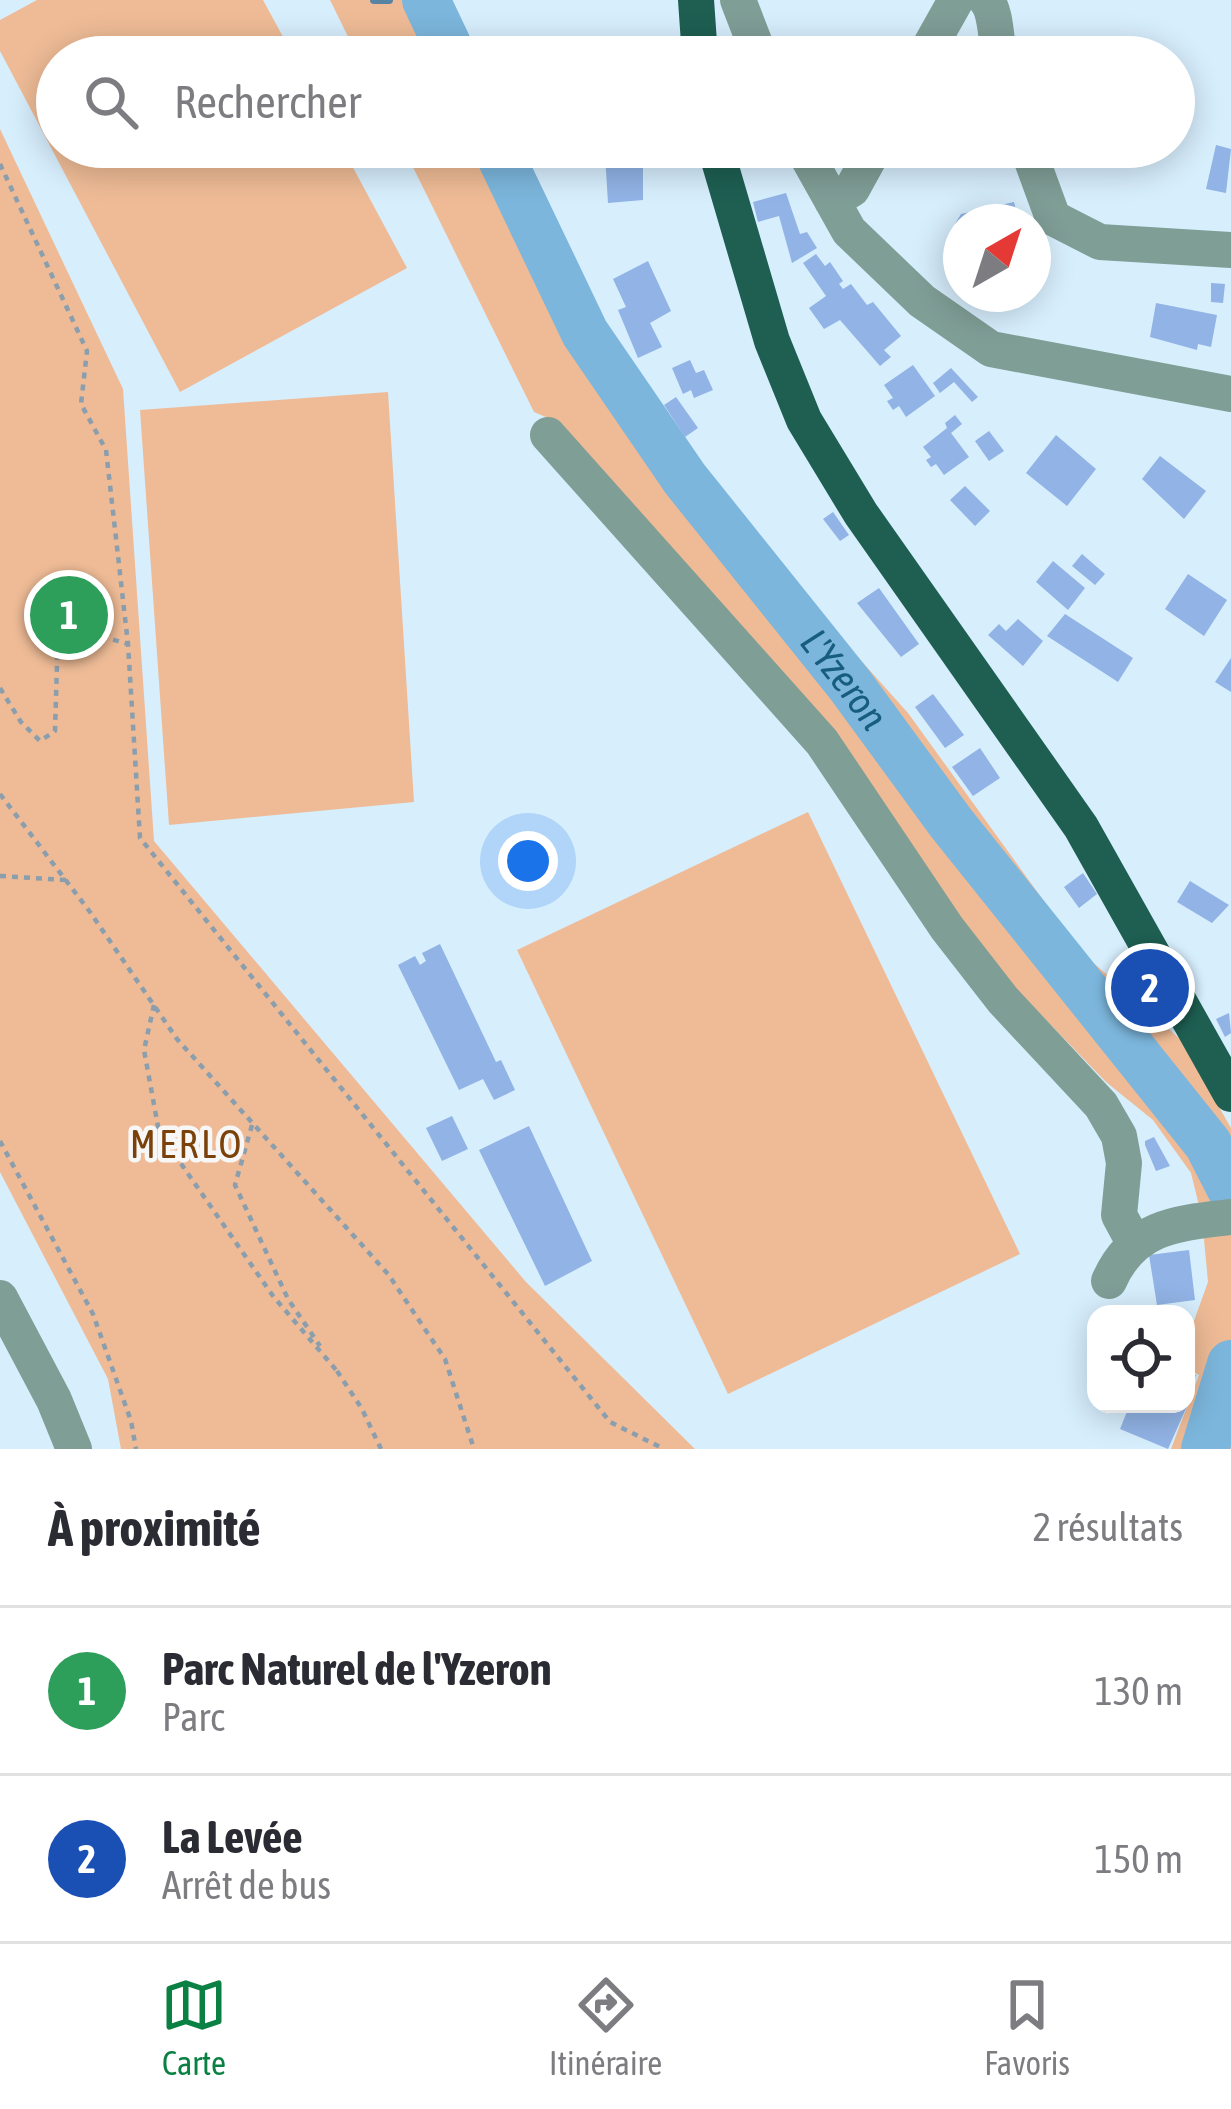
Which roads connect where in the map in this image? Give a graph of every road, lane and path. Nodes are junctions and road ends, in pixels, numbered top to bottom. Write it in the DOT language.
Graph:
graph roads {
  1 [pos="696,0"];
  2 [pos="738,0"];
  3 [pos="956,0"];
  4 [pos="699,36"];
  5 [pos="752,36"];
  6 [pos="936,36"];
  7 [pos="0,164"];
  8 [pos="721,168"];
  9 [pos="814,168"];
  10 [pos="864,168"];
  11 [pos="1035,168"];
  12 [pos="841,216"];
  13 [pos="1231,250"];
  14 [pos="1231,394"];
  15 [pos="548,435"];
  16 [pos="128,644"];
  17 [pos="0,688"];
  18 [pos="0,794"];
  19 [pos="0,876"];
  20 [pos="66,880"];
  21 [pos="154,1005"];
  22 [pos="1231,1094"];
  23 [pos="252,1125"];
  24 [pos="0,1141"];
  25 [pos="1214,1219"];
  26 [pos="1133,1241"];
  27 [pos="1109,1281"];
  28 [pos="0,1298"];
  29 [pos="337,1371"];
  30 [pos="74,1449"];
  31 [pos="136,1449"];
  32 [pos="381,1449"];
  33 [pos="474,1449"];
  34 [pos="664,1449"];
  1 -- 4 [label="main road"];
  2 -- 5 [label="street"];
  3 -- 6 [label="street"];
  7 -- 16 [label="path"];
  8 -- 22 [label="main road"];
  9 -- 12 [label="street"];
  10 -- 12 [label="street"];
  11 -- 13 [label="street"];
  12 -- 14 [label="street"];
  15 -- 26 [label="street"];
  16 -- 17 [label="path"];
  16 -- 34 [label="path"];
  18 -- 20 [label="path"];
  19 -- 20 [label="path"];
  20 -- 21 [label="path"];
  21 -- 23 [label="path"];
  21 -- 29 [label="path"];
  23 -- 29 [label="path"];
  23 -- 33 [label="path"];
  24 -- 31 [label="path"];
  25 -- 26 [label="street"];
  26 -- 27 [label="street"];
  28 -- 30 [label="street"];
  29 -- 32 [label="path"];
}
